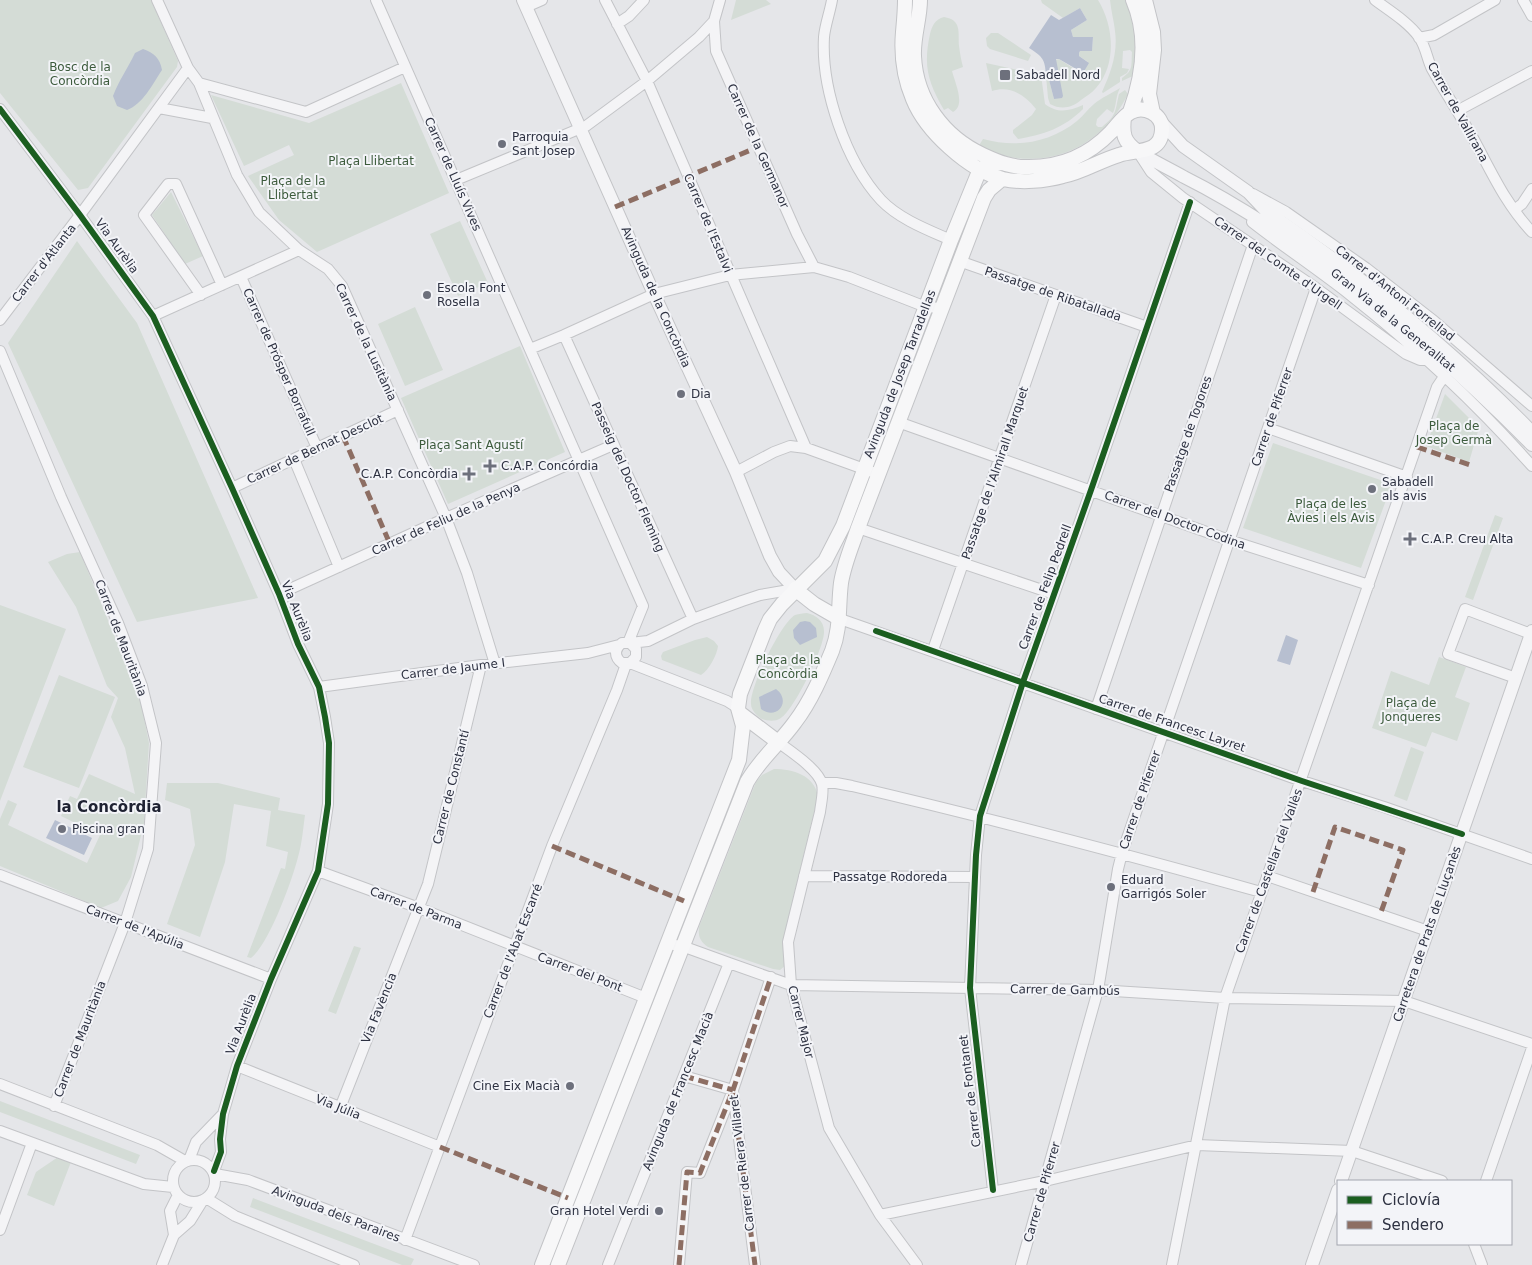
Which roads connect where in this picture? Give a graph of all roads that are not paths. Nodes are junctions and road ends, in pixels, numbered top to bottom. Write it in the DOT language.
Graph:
graph roads {
  1 [pos="158,0"];
  2 [pos="376,0"];
  3 [pos="542,0"];
  4 [pos="604,0"];
  5 [pos="644,0"];
  6 [pos="720,0"];
  7 [pos="832,0"];
  8 [pos="905,0"];
  9 [pos="920,0"];
  10 [pos="1133,0"];
  11 [pos="1145,0"];
  12 [pos="1375,0"];
  13 [pos="1495,0"];
  14 [pos="1523,0"];
  15 [pos="525,3"];
  16 [pos="1532,16"];
  17 [pos="714,21"];
  18 [pos="617,24"];
  19 [pos="1419,38"];
  20 [pos="406,67"];
  21 [pos="188,68"];
  22 [pos="1532,71"];
  23 [pos="647,81"];
  24 [pos="199,83"];
  25 [pos="159,108"];
  26 [pos="0,109"];
  27 [pos="1458,111"];
  28 [pos="1127,115"];
  29 [pos="212,118"];
  30 [pos="1157,118"];
  31 [pos="580,128"];
  32 [pos="1138,151"];
  33 [pos="1000,163"];
  34 [pos="980,168"];
  35 [pos="1002,178"];
  36 [pos="456,180"];
  37 [pos="1532,189"];
  38 [pos="1248,192"];
  39 [pos="1190,202"];
  40 [pos="1236,207"];
  41 [pos="1514,210"];
  42 [pos="80,215"];
  43 [pos="1532,232"];
  44 [pos="951,240"];
  45 [pos="1253,245"];
  46 [pos="299,250"];
  47 [pos="959,261"];
  48 [pos="814,267"];
  49 [pos="730,275"];
  50 [pos="241,276"];
  51 [pos="222,285"];
  52 [pos="1316,288"];
  53 [pos="654,294"];
  54 [pos="201,295"];
  55 [pos="1056,295"];
  56 [pos="926,307"];
  57 [pos="941,308"];
  58 [pos="153,316"];
  59 [pos="0,320"];
  60 [pos="1147,327"];
  61 [pos="564,335"];
  62 [pos="530,349"];
  63 [pos="0,351"];
  64 [pos="1428,360"];
  65 [pos="1446,377"];
  66 [pos="1532,406"];
  67 [pos="398,410"];
  68 [pos="898,422"];
  69 [pos="1268,428"];
  70 [pos="1532,432"];
  71 [pos="613,445"];
  72 [pos="1532,445"];
  73 [pos="317,448"];
  74 [pos="806,448"];
  75 [pos="1000,458"];
  76 [pos="294,459"];
  77 [pos="579,460"];
  78 [pos="1532,466"];
  79 [pos="736,472"];
  80 [pos="871,472"];
  81 [pos="1407,476"];
  82 [pos="232,488"];
  83 [pos="1091,490"];
  84 [pos="1161,515"];
  85 [pos="446,518"];
  86 [pos="858,528"];
  87 [pos="1229,540"];
  88 [pos="964,563"];
  89 [pos="339,567"];
  90 [pos="1369,585"];
  91 [pos="795,589"];
  92 [pos="279,594"];
  93 [pos="1054,594"];
  94 [pos="693,619"];
  95 [pos="840,619"];
  96 [pos="1531,637"];
  97 [pos="648,641"];
  98 [pos="626,644"];
  99 [pos="933,650"];
  100 [pos="588,653"];
  101 [pos="637,653"];
  102 [pos="625,662"];
  103 [pos="495,664"];
  104 [pos="481,665"];
  105 [pos="1516,678"];
  106 [pos="1023,682"];
  107 [pos="319,687"];
  108 [pos="1096,709"];
  109 [pos="740,711"];
  110 [pos="1163,732"];
  111 [pos="778,742"];
  112 [pos="1302,781"];
  113 [pos="822,783"];
  114 [pos="980,816"];
  115 [pos="1462,834"];
  116 [pos="1122,853"];
  117 [pos="1532,859"];
  118 [pos="318,871"];
  119 [pos="0,876"];
  120 [pos="804,876"];
  121 [pos="1267,876"];
  122 [pos="975,877"];
  123 [pos="1261,892"];
  124 [pos="419,908"];
  125 [pos="125,922"];
  126 [pos="1428,931"];
  127 [pos="667,944"];
  128 [pos="514,946"];
  129 [pos="682,946"];
  130 [pos="729,963"];
  131 [pos="771,977"];
  132 [pos="270,979"];
  133 [pos="791,985"];
  134 [pos="970,988"];
  135 [pos="1098,990"];
  136 [pos="646,998"];
  137 [pos="1225,998"];
  138 [pos="1404,1001"];
  139 [pos="1532,1044"];
  140 [pos="1532,1048"];
  141 [pos="237,1066"];
  142 [pos="684,1076"];
  143 [pos="0,1084"];
  144 [pos="733,1090"];
  145 [pos="54,1106"];
  146 [pos="340,1108"];
  147 [pos="223,1114"];
  148 [pos="0,1131"];
  149 [pos="32,1143"];
  150 [pos="1197,1145"];
  151 [pos="440,1147"];
  152 [pos="1352,1151"];
  153 [pos="187,1160"];
  154 [pos="214,1172"];
  155 [pos="1045,1180"];
  156 [pos="1341,1180"];
  157 [pos="1439,1180"];
  158 [pos="1486,1180"];
  159 [pos="993,1190"];
  160 [pos="175,1191"];
  161 [pos="1337,1193"];
  162 [pos="205,1199"];
  163 [pos="880,1214"];
  164 [pos="0,1230"];
  165 [pos="174,1235"];
  166 [pos="405,1240"];
  167 [pos="1474,1245"];
  168 [pos="455,1262"];
  169 [pos="162,1265"];
  170 [pos="354,1265"];
  171 [pos="474,1265"];
  172 [pos="542,1265"];
  173 [pos="558,1265"];
  174 [pos="608,1265"];
  175 [pos="678,1265"];
  176 [pos="755,1265"];
  177 [pos="917,1265"];
  178 [pos="1021,1265"];
  179 [pos="1172,1265"];
  180 [pos="1312,1265"];
  181 [pos="1482,1265"];
  1 -- 21 [label="street, Carrer de la Lusitània"];
  2 -- 20 [label="street, Carrer de Lluís Vives"];
  3 -- 15 [label="street"];
  4 -- 18 [label="street, Carrer de l'Estalvi"];
  5 -- 18 [label="street"];
  6 -- 17 [label="street"];
  7 -- 44 [label="street"];
  8 -- 34 [label="main road"];
  9 -- 33 [label="main road"];
  10 -- 28 [label="main road"];
  11 -- 30 [label="main road"];
  12 -- 19 [label="street, Carrer de Vallirana"];
  13 -- 19 [label="street"];
  14 -- 16 [label="street"];
  15 -- 31 [label="street, Avinguda de la Concòrdia"];
  17 -- 23 [label="street"];
  17 -- 48 [label="street, Carrer de la Germanor"];
  18 -- 23 [label="street, Carrer de l'Estalvi"];
  19 -- 27 [label="street, Carrer de Vallirana"];
  20 -- 24 [label="street"];
  20 -- 36 [label="street, Carrer de Lluís Vives"];
  21 -- 24 [label="street, Carrer de la Lusitània"];
  21 -- 25 [label="street, Carrer d'Atlanta"];
  22 -- 27 [label="street"];
  23 -- 31 [label="street"];
  23 -- 49 [label="street, Carrer de l'Estalvi"];
  24 -- 29 [label="street, Carrer de la Lusitània"];
  25 -- 29 [label="street"];
  25 -- 42 [label="street, Carrer d'Atlanta"];
  26 -- 42 [label="street, Via Aurèlia"];
  27 -- 41 [label="street, Carrer de Vallirana"];
  28 -- 30 [label="main road"];
  28 -- 32 [label="main road"];
  28 -- 33 [label="main road"];
  29 -- 46 [label="street, Carrer de la Lusitània"];
  30 -- 32 [label="main road"];
  30 -- 38 [label="street, Gran Via de la Generalitat"];
  31 -- 36 [label="street"];
  31 -- 53 [label="street, Avinguda de la Concòrdia"];
  32 -- 35 [label="main road"];
  32 -- 39 [label="street, Carrer del Comte d'Urgell"];
  32 -- 40 [label="street, Gran Via de la Generalitat"];
  33 -- 34 [label="main road"];
  34 -- 35 [label="main road"];
  34 -- 44 [label="main road, Avinguda de Josep Tarradellas"];
  35 -- 47 [label="main road, Avinguda de Josep Tarradellas"];
  36 -- 62 [label="street, Carrer de Lluís Vives"];
  37 -- 41 [label="street"];
  38 -- 66 [label="street, Carrer d'Antoni Forrellad"];
  38 -- 70 [label="street, Gran Via de la Generalitat"];
  39 -- 45 [label="street, Carrer del Comte d'Urgell"];
  39 -- 60 [label="street, Carrer de Felip Pedrell"];
  40 -- 64 [label="street, Carrer del Comte d'Urgell"];
  40 -- 72 [label="street, Gran Via de la Generalitat"];
  41 -- 43 [label="street, Carrer de Vallirana"];
  42 -- 58 [label="street, Via Aurèlia"];
  42 -- 59 [label="street, Carrer d'Atlanta"];
  44 -- 56 [label="main road, Avinguda de Josep Tarradellas"];
  45 -- 52 [label="street, Carrer del Comte d'Urgell"];
  45 -- 84 [label="street, Passatge de Togores"];
  46 -- 50 [label="street"];
  46 -- 67 [label="street, Carrer de la Lusitània"];
  47 -- 55 [label="street, Passatge de Ribatallada"];
  47 -- 57 [label="main road, Avinguda de Josep Tarradellas"];
  48 -- 49 [label="street"];
  48 -- 56 [label="street"];
  49 -- 53 [label="street"];
  49 -- 74 [label="street, Carrer de l'Estalvi"];
  50 -- 51 [label="street"];
  50 -- 73 [label="street, Carrer de Prósper Borrafull"];
  51 -- 54 [label="street"];
  51 -- 54 [label="street"];
  52 -- 64 [label="street, Carrer del Comte d'Urgell"];
  52 -- 69 [label="street, Carrer de Piferrer"];
  53 -- 61 [label="street"];
  53 -- 79 [label="street, Avinguda de la Concòrdia"];
  54 -- 58 [label="street"];
  55 -- 60 [label="street, Passatge de Ribatallada"];
  55 -- 75 [label="street, Passatge de l'Almirall Marquet"];
  56 -- 57 [label="street"];
  56 -- 80 [label="main road, Avinguda de Josep Tarradellas"];
  57 -- 68 [label="main road, Avinguda de Josep Tarradellas"];
  58 -- 82 [label="street, Via Aurèlia"];
  60 -- 83 [label="street, Carrer de Felip Pedrell"];
  61 -- 62 [label="street"];
  61 -- 71 [label="street, Passeig del Doctor Fleming"];
  62 -- 77 [label="street"];
  63 -- 125 [label="street, Carrer de Mauritània"];
  64 -- 65 [label="street, Carrer del Comte d'Urgell"];
  65 -- 78 [label="street, Carrer del Comte d'Urgell"];
  65 -- 81 [label="street, Carrer de Castellar del Vallès"];
  67 -- 73 [label="street, Carrer de Bernat Desclot"];
  67 -- 85 [label="street, Carrer de la Lusitània"];
  68 -- 75 [label="street, Carrer del Doctor Codina"];
  68 -- 80 [label="main road, Avinguda de Josep Tarradellas"];
  69 -- 81 [label="street"];
  69 -- 87 [label="street, Carrer de Piferrer"];
  71 -- 77 [label="street, Carrer de Feliu de la Penya"];
  71 -- 94 [label="street, Passeig del Doctor Fleming"];
  73 -- 76 [label="street, Carrer de Bernat Desclot"];
  74 -- 79 [label="street"];
  74 -- 80 [label="street"];
  75 -- 83 [label="street, Carrer del Doctor Codina"];
  75 -- 88 [label="street, Passatge de l'Almirall Marquet"];
  76 -- 82 [label="street, Carrer de Bernat Desclot"];
  76 -- 89 [label="street"];
  77 -- 85 [label="street, Carrer de Feliu de la Penya"];
  77 -- 98 [label="street"];
  79 -- 91 [label="street, Avinguda de la Concòrdia"];
  80 -- 86 [label="main road, Avinguda de Josep Tarradellas"];
  80 -- 91 [label="main road, Avinguda de Josep Tarradellas"];
  81 -- 90 [label="street, Carrer de Castellar del Vallès"];
  82 -- 92 [label="street, Via Aurèlia"];
  83 -- 84 [label="street, Carrer del Doctor Codina"];
  83 -- 93 [label="street, Carrer de Felip Pedrell"];
  84 -- 87 [label="street, Carrer del Doctor Codina"];
  84 -- 108 [label="street, Passatge de Togores"];
  85 -- 89 [label="street, Carrer de Feliu de la Penya"];
  85 -- 103 [label="street, Carrer de la Lusitània"];
  86 -- 88 [label="street"];
  86 -- 95 [label="main road, Avinguda de Josep Tarradellas"];
  87 -- 90 [label="street, Carrer del Doctor Codina"];
  87 -- 110 [label="street, Carrer de Piferrer"];
  88 -- 93 [label="street"];
  88 -- 99 [label="street, Passatge de l'Almirall Marquet"];
  89 -- 92 [label="street, Carrer de Feliu de la Penya"];
  90 -- 112 [label="street, Carrer de Castellar del Vallès"];
  91 -- 94 [label="street, Carrer de Jaume I"];
  91 -- 95 [label="main road"];
  91 -- 109 [label="main road"];
  92 -- 107 [label="street, Via Aurèlia"];
  93 -- 106 [label="street, Carrer de Felip Pedrell"];
  94 -- 97 [label="street, Carrer de Jaume I"];
  95 -- 99 [label="street, Carrer de Francesc Layret"];
  95 -- 111 [label="main road"];
  96 -- 105 [label="street, Carretera de Prats de Lluçanès"];
  96 -- 105 [label="street"];
  97 -- 98 [label="street, Carrer de Jaume I"];
  97 -- 101 [label="street, Carrer de Jaume I"];
  98 -- 100 [label="street, Carrer de Jaume I"];
  98 -- 101 [label="street"];
  98 -- 102 [label="street"];
  99 -- 106 [label="street, Carrer de Francesc Layret"];
  100 -- 102 [label="street, Carrer de Jaume I"];
  100 -- 103 [label="street, Carrer de Jaume I"];
  101 -- 102 [label="street, Carrer de Jaume I"];
  102 -- 109 [label="street, Carrer de Jaume I"];
  102 -- 128 [label="street, Carrer de l'Abat Escarré"];
  103 -- 104 [label="street, Carrer de Jaume I"];
  104 -- 107 [label="street, Carrer de Jaume I"];
  104 -- 124 [label="street, Carrer de Constantí"];
  105 -- 115 [label="street, Carretera de Prats de Lluçanès"];
  106 -- 108 [label="street, Carrer de Francesc Layret"];
  106 -- 114 [label="street, Carrer de Felip Pedrell"];
  107 -- 118 [label="street, Via Aurèlia"];
  108 -- 110 [label="street, Carrer de Francesc Layret"];
  109 -- 111 [label="main road"];
  109 -- 127 [label="main road"];
  110 -- 112 [label="street, Carrer de Francesc Layret"];
  110 -- 116 [label="street, Carrer de Piferrer"];
  111 -- 113 [label="street"];
  111 -- 129 [label="main road"];
  112 -- 115 [label="street, Carrer de Francesc Layret"];
  112 -- 121 [label="street, Carrer de Castellar del Vallès"];
  113 -- 114 [label="street"];
  113 -- 120 [label="street, Carrer Major"];
  114 -- 116 [label="street"];
  114 -- 122 [label="street, Carrer de Felip Pedrell"];
  115 -- 117 [label="street, Carrer de Francesc Layret"];
  115 -- 126 [label="street, Carretera de Prats de Lluçanès"];
  116 -- 123 [label="street"];
  116 -- 135 [label="street, Carrer de Piferrer"];
  118 -- 124 [label="street, Carrer de Parma"];
  118 -- 132 [label="street, Via Aurèlia"];
  119 -- 125 [label="street, Carrer de l'Apúlia"];
  120 -- 122 [label="street, Passatge Rodoreda"];
  120 -- 133 [label="street, Carrer Major"];
  121 -- 123 [label="street, Carrer de Castellar del Vallès"];
  121 -- 126 [label="street"];
  122 -- 134 [label="street, Carrer de Felip Pedrell"];
  123 -- 137 [label="street, Carrer de Castellar del Vallès"];
  124 -- 128 [label="street, Carrer de Parma"];
  124 -- 146 [label="street, Via Favència"];
  125 -- 132 [label="street, Carrer de l'Apúlia"];
  125 -- 145 [label="street, Carrer de Mauritània"];
  126 -- 138 [label="street, Carretera de Prats de Lluçanès"];
  127 -- 129 [label="street"];
  127 -- 136 [label="main road"];
  128 -- 136 [label="street, Carrer del Pont"];
  128 -- 151 [label="street, Carrer de l'Abat Escarré"];
  129 -- 130 [label="street"];
  129 -- 173 [label="main road"];
  130 -- 131 [label="street, Carrer de Gambús"];
  130 -- 142 [label="street, Avinguda de Francesc Macià"];
  131 -- 133 [label="street, Carrer de Gambús"];
  131 -- 144 [label="street, Carrer de Riera Villaret"];
  132 -- 141 [label="street, Via Aurèlia"];
  133 -- 134 [label="street, Carrer de Gambús"];
  133 -- 163 [label="street, Carrer Major"];
  134 -- 135 [label="street, Carrer de Gambús"];
  134 -- 159 [label="street, Carrer de Fontanet"];
  135 -- 137 [label="street, Carrer de Gambús"];
  135 -- 155 [label="street, Carrer de Piferrer"];
  136 -- 172 [label="main road"];
  137 -- 138 [label="street, Carrer de Gambús"];
  137 -- 150 [label="street, Carrer de Castellar del Vallès"];
  138 -- 139 [label="street, Carrer de Gambús"];
  138 -- 152 [label="street, Carretera de Prats de Lluçanès"];
  140 -- 158 [label="street"];
  141 -- 146 [label="street, Via Júlia"];
  141 -- 147 [label="street, Via Aurèlia"];
  142 -- 144 [label="street"];
  142 -- 174 [label="street, Avinguda de Francesc Macià"];
  143 -- 145 [label="street"];
  144 -- 175 [label="street"];
  144 -- 176 [label="street, Carrer de Riera Villaret"];
  145 -- 153 [label="street"];
  146 -- 151 [label="street, Via Júlia"];
  147 -- 153 [label="street, Via Aurèlia"];
  147 -- 154 [label="street, Via Aurèlia"];
  148 -- 149 [label="street"];
  149 -- 160 [label="street"];
  149 -- 164 [label="street"];
  150 -- 152 [label="street"];
  150 -- 155 [label="street"];
  150 -- 179 [label="street, Carrer de Castellar del Vallès"];
  151 -- 166 [label="street, Carrer de l'Abat Escarré"];
  152 -- 156 [label="street, Carretera de Prats de Lluçanès"];
  152 -- 157 [label="street"];
  153 -- 154 [label="street"];
  153 -- 160 [label="street"];
  154 -- 162 [label="street"];
  154 -- 166 [label="street, Avinguda dels Paraires"];
  155 -- 159 [label="street"];
  155 -- 178 [label="street, Carrer de Piferrer"];
  159 -- 163 [label="street"];
  160 -- 162 [label="street"];
  160 -- 165 [label="street"];
  161 -- 180 [label="street"];
  162 -- 165 [label="street"];
  162 -- 170 [label="street"];
  163 -- 177 [label="street, Carrer Major"];
  165 -- 169 [label="street"];
  166 -- 168 [label="street, Avinguda dels Paraires"];
  167 -- 181 [label="street"];
  168 -- 171 [label="street, Avinguda dels Paraires"];
}
